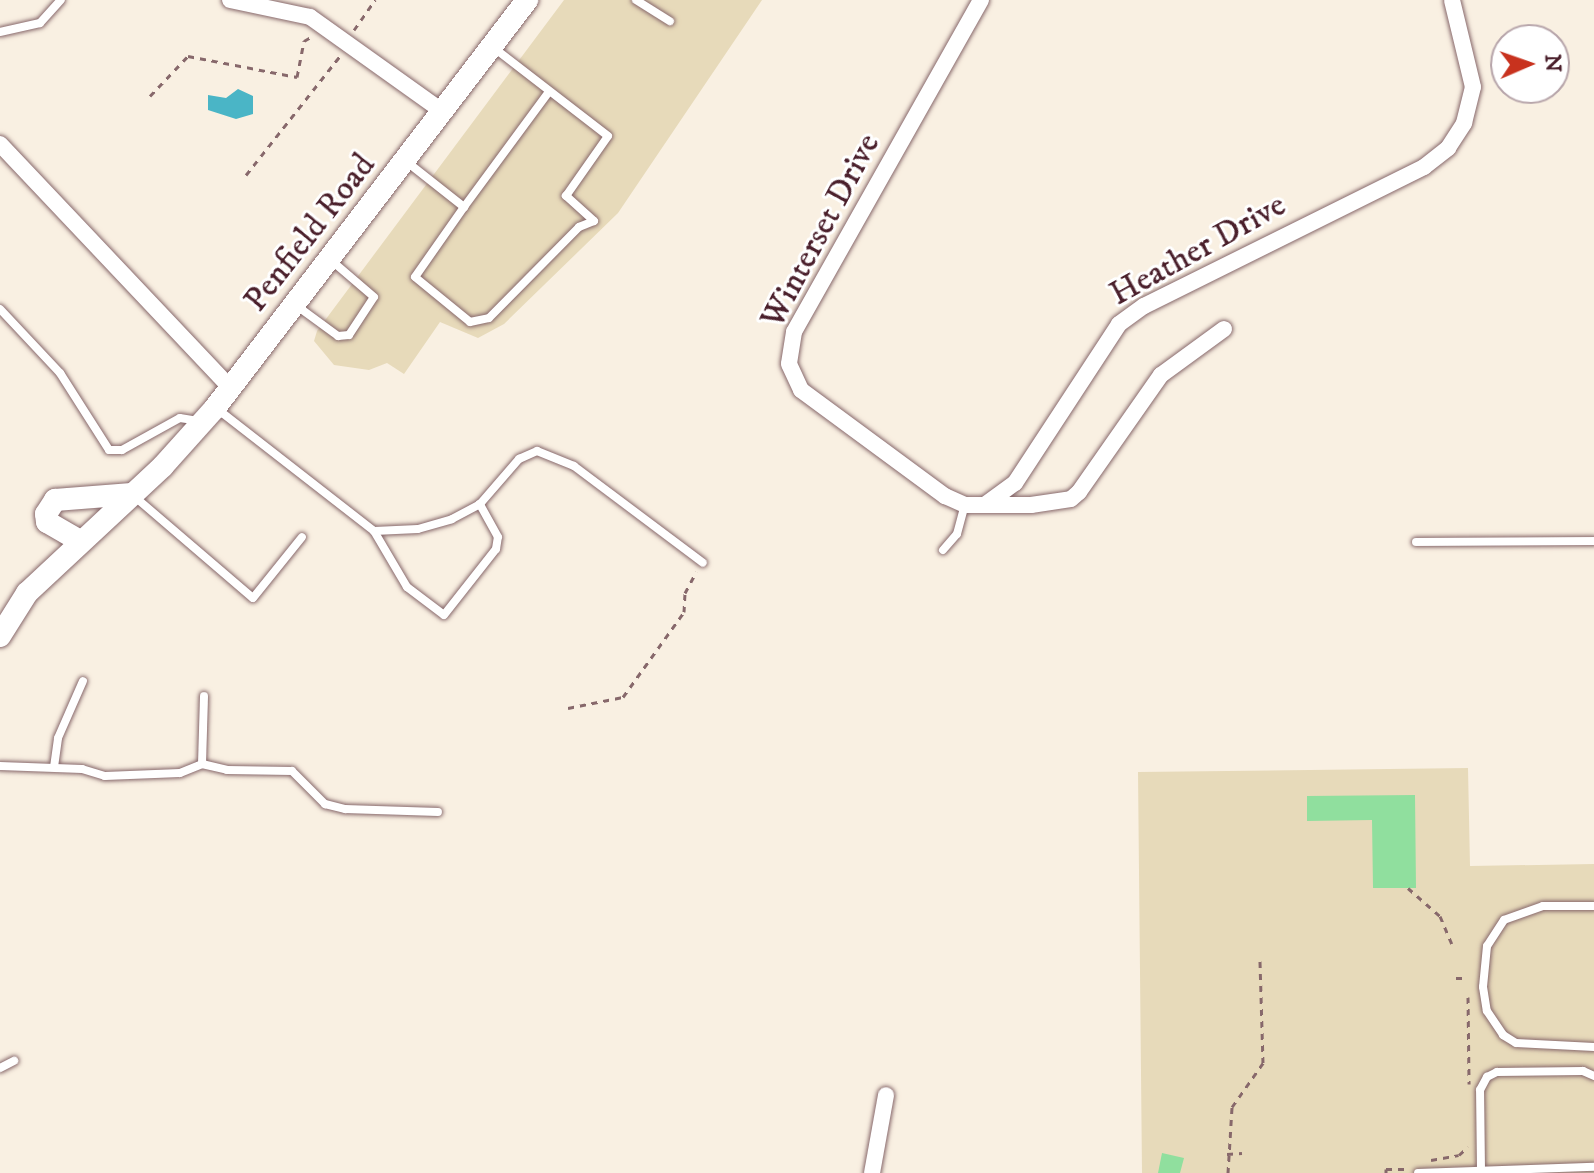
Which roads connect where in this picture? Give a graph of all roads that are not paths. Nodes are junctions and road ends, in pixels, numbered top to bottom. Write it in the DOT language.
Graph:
graph roads {
  1 [pos="61,0"];
  2 [pos="230,0"];
  3 [pos="527,0"];
  4 [pos="636,0"];
  5 [pos="981,0"];
  6 [pos="1452,0"];
  7 [pos="670,21"];
  8 [pos="0,32"];
  9 [pos="493,46"];
  10 [pos="548,93"];
  11 [pos="443,112"];
  12 [pos="0,144"];
  13 [pos="407,162"];
  14 [pos="464,207"];
  15 [pos="332,261"];
  16 [pos="297,306"];
  17 [pos="0,309"];
  18 [pos="1224,329"];
  19 [pos="231,388"];
  20 [pos="209,415"];
  21 [pos="132,494"];
  22 [pos="480,504"];
  23 [pos="971,505"];
  24 [pos="374,531"];
  25 [pos="302,537"];
  26 [pos="80,541"];
  27 [pos="1594,541"];
  28 [pos="1416,542"];
  29 [pos="943,550"];
  30 [pos="703,563"];
  31 [pos="0,636"];
  32 [pos="83,681"];
  33 [pos="204,696"];
  34 [pos="202,764"];
  35 [pos="0,766"];
  36 [pos="54,767"];
  37 [pos="438,812"];
  38 [pos="1594,906"];
  39 [pos="1594,1047"];
  40 [pos="14,1061"];
  41 [pos="0,1068"];
  42 [pos="1594,1076"];
  43 [pos="886,1095"];
  44 [pos="1594,1167"];
  45 [pos="1481,1169"];
  46 [pos="872,1173"];
  47 [pos="1418,1173"];
  1 -- 8 [label="lane"];
  2 -- 11 [label="street"];
  3 -- 9 [label="street, Penfield Road"];
  4 -- 7 [label="lane"];
  5 -- 23 [label="street, Winterset Drive"];
  6 -- 23 [label="street, Heather Drive"];
  9 -- 10 [label="lane"];
  9 -- 11 [label="street, Penfield Road"];
  10 -- 14 [label="lane"];
  10 -- 14 [label="lane"];
  11 -- 13 [label="street, Penfield Road"];
  12 -- 19 [label="street"];
  13 -- 14 [label="lane"];
  13 -- 15 [label="street, Penfield Road"];
  15 -- 16 [label="street, Penfield Road"];
  15 -- 16 [label="lane"];
  16 -- 19 [label="street, Penfield Road"];
  17 -- 20 [label="lane"];
  18 -- 23 [label="street"];
  19 -- 20 [label="street, Penfield Road"];
  20 -- 21 [label="street, Penfield Road"];
  20 -- 24 [label="lane"];
  21 -- 25 [label="lane"];
  21 -- 26 [label="street, Penfield Road"];
  21 -- 26 [label="street"];
  22 -- 24 [label="lane"];
  22 -- 24 [label="lane"];
  22 -- 30 [label="lane"];
  23 -- 29 [label="lane"];
  26 -- 31 [label="street, Penfield Road"];
  27 -- 28 [label="lane"];
  32 -- 36 [label="lane"];
  33 -- 34 [label="lane"];
  34 -- 36 [label="lane"];
  34 -- 37 [label="lane"];
  35 -- 36 [label="lane"];
  38 -- 39 [label="lane"];
  40 -- 41 [label="lane"];
  42 -- 45 [label="lane"];
  43 -- 46 [label="street"];
  44 -- 45 [label="lane"];
  45 -- 47 [label="lane"];
}
